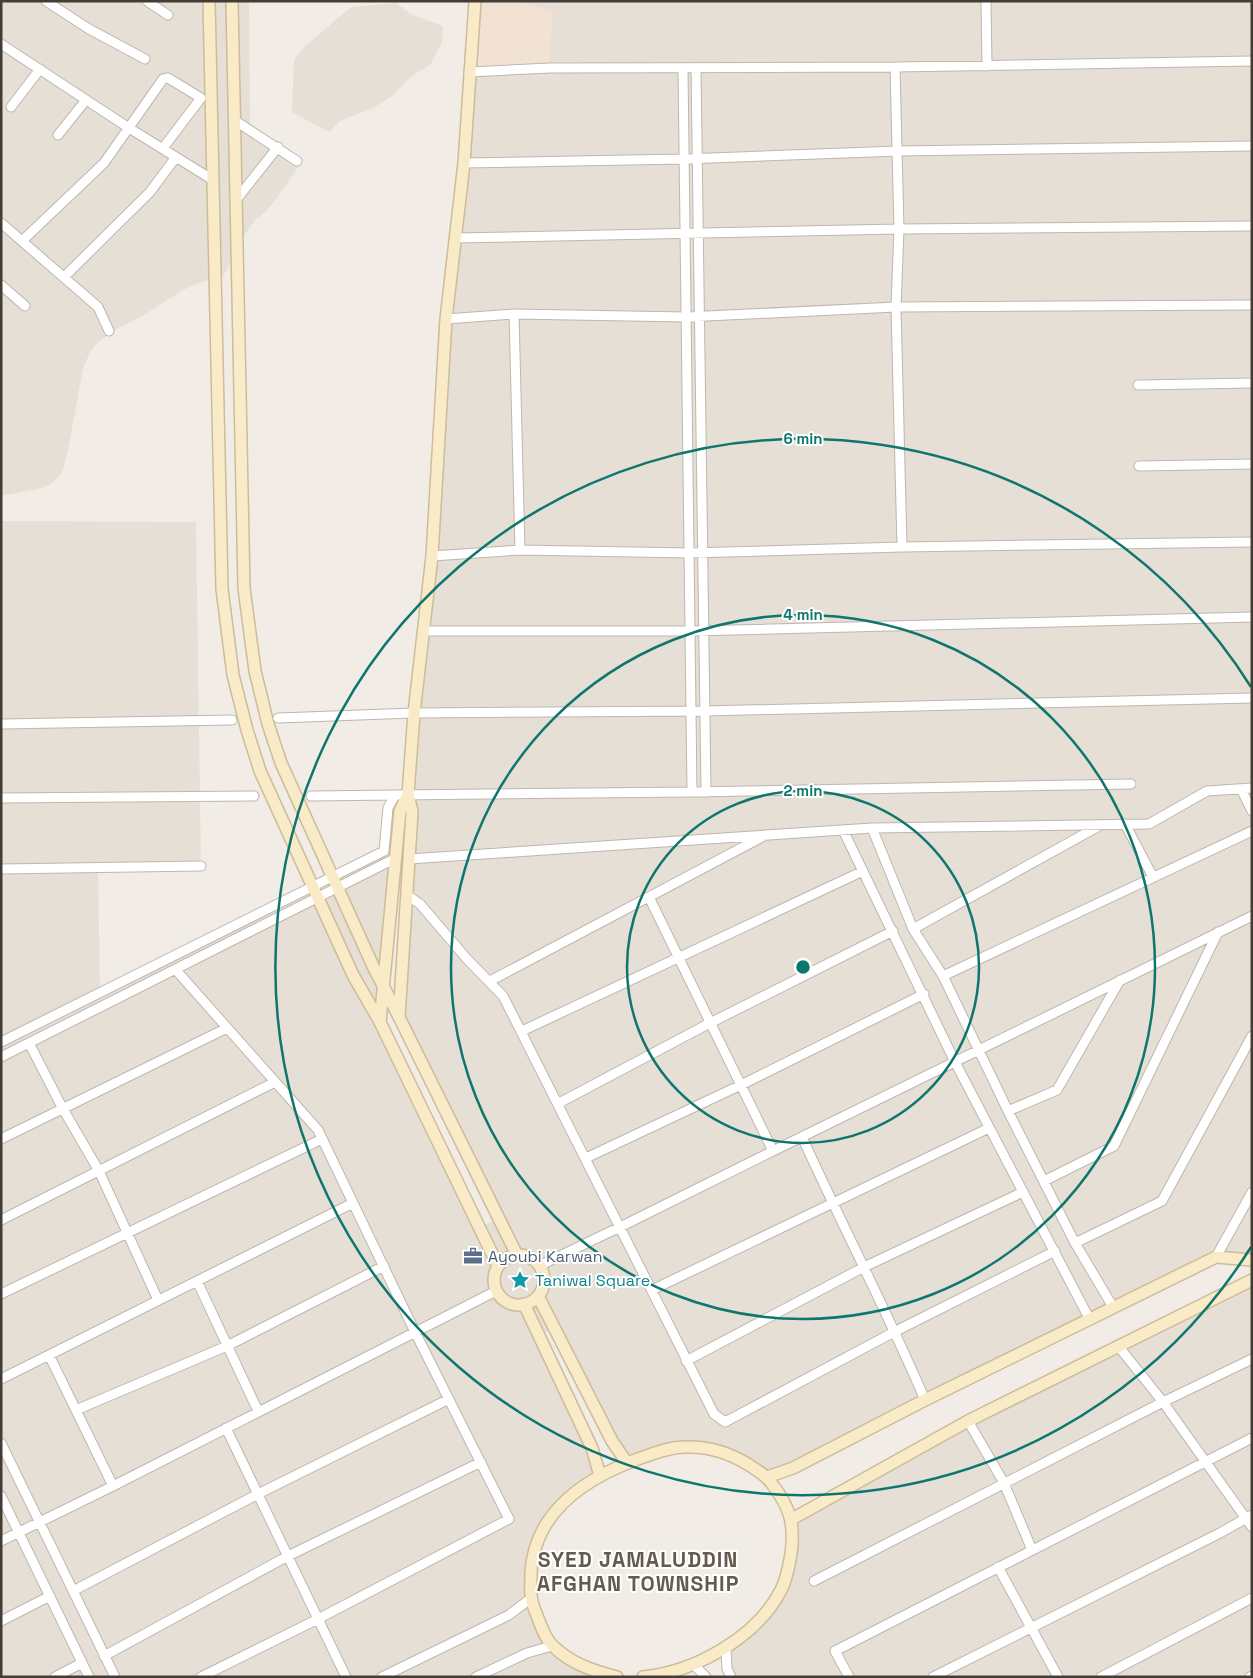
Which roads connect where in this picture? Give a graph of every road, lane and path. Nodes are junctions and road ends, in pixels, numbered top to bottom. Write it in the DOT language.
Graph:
graph roads {
  1 [pos="46,1"];
  2 [pos="147,1"];
  3 [pos="209,1"];
  4 [pos="232,1"];
  5 [pos="475,1"];
  6 [pos="986,1"];
  7 [pos="168,15"];
  8 [pos="1,44"];
  9 [pos="145,59"];
  10 [pos="1252,61"];
  11 [pos="987,66"];
  12 [pos="895,67"];
  13 [pos="683,68"];
  14 [pos="696,68"];
  15 [pos="40,70"];
  16 [pos="469,72"];
  17 [pos="86,100"];
  18 [pos="11,107"];
  19 [pos="234,120"];
  20 [pos="130,128"];
  21 [pos="235,134"];
  22 [pos="212,135"];
  23 [pos="58,136"];
  24 [pos="1252,146"];
  25 [pos="278,147"];
  26 [pos="163,148"];
  27 [pos="898,151"];
  28 [pos="176,157"];
  29 [pos="697,158"];
  30 [pos="684,159"];
  31 [pos="297,160"];
  32 [pos="464,164"];
  33 [pos="213,180"];
  34 [pos="236,200"];
  35 [pos="1,223"];
  36 [pos="1252,226"];
  37 [pos="899,229"];
  38 [pos="684,233"];
  39 [pos="698,233"];
  40 [pos="456,238"];
  41 [pos="22,241"];
  42 [pos="64,277"];
  43 [pos="1,285"];
  44 [pos="1252,304"];
  45 [pos="25,306"];
  46 [pos="896,308"];
  47 [pos="514,314"];
  48 [pos="700,316"];
  49 [pos="686,317"];
  50 [pos="446,319"];
  51 [pos="108,331"];
  52 [pos="1252,383"];
  53 [pos="1138,385"];
  54 [pos="1252,464"];
  55 [pos="1139,466"];
  56 [pos="1252,542"];
  57 [pos="902,547"];
  58 [pos="520,550"];
  59 [pos="703,552"];
  60 [pos="689,553"];
  61 [pos="432,556"];
  62 [pos="1252,617"];
  63 [pos="423,630"];
  64 [pos="692,631"];
  65 [pos="704,631"];
  66 [pos="1252,698"];
  67 [pos="691,711"];
  68 [pos="705,711"];
  69 [pos="414,713"];
  70 [pos="278,718"];
  71 [pos="232,720"];
  72 [pos="1,724"];
  73 [pos="1131,784"];
  74 [pos="1252,788"];
  75 [pos="1241,789"];
  76 [pos="692,792"];
  77 [pos="706,792"];
  78 [pos="408,794"];
  79 [pos="395,795"];
  80 [pos="254,796"];
  81 [pos="311,796"];
  82 [pos="1,798"];
  83 [pos="1252,811"];
  84 [pos="1125,824"];
  85 [pos="1101,825"];
  86 [pos="872,828"];
  87 [pos="843,830"];
  88 [pos="1252,831"];
  89 [pos="765,836"];
  90 [pos="396,858"];
  91 [pos="409,859"];
  92 [pos="201,866"];
  93 [pos="1,869"];
  94 [pos="863,871"];
  95 [pos="1153,877"];
  96 [pos="335,882"];
  97 [pos="315,892"];
  98 [pos="407,895"];
  99 [pos="649,897"];
  100 [pos="1252,916"];
  101 [pos="914,929"];
  102 [pos="893,932"];
  103 [pos="1218,932"];
  104 [pos="679,958"];
  105 [pos="175,970"];
  106 [pos="942,976"];
  107 [pos="1120,980"];
  108 [pos="490,981"];
  109 [pos="384,987"];
  110 [pos="924,994"];
  111 [pos="399,1017"];
  112 [pos="380,1022"];
  113 [pos="710,1023"];
  114 [pos="227,1028"];
  115 [pos="522,1031"];
  116 [pos="1252,1036"];
  117 [pos="1,1042"];
  118 [pos="29,1043"];
  119 [pos="978,1050"];
  120 [pos="1,1057"];
  121 [pos="955,1062"];
  122 [pos="275,1082"];
  123 [pos="741,1085"];
  124 [pos="559,1103"];
  125 [pos="63,1109"];
  126 [pos="1008,1111"];
  127 [pos="989,1128"];
  128 [pos="802,1138"];
  129 [pos="1,1139"];
  130 [pos="322,1139"];
  131 [pos="773,1151"];
  132 [pos="586,1158"];
  133 [pos="99,1171"];
  134 [pos="1044,1181"];
  135 [pos="1023,1192"];
  136 [pos="1252,1192"];
  137 [pos="353,1203"];
  138 [pos="832,1204"];
  139 [pos="1,1220"];
  140 [pos="620,1228"];
  141 [pos="127,1233"];
  142 [pos="1076,1243"];
  143 [pos="1055,1251"];
  144 [pos="517,1255"];
  145 [pos="1216,1258"];
  146 [pos="1252,1260"];
  147 [pos="384,1266"];
  148 [pos="498,1266"];
  149 [pos="539,1266"];
  150 [pos="864,1267"];
  151 [pos="1252,1280"];
  152 [pos="197,1281"];
  153 [pos="496,1290"];
  154 [pos="652,1290"];
  155 [pos="1,1294"];
  156 [pos="538,1296"];
  157 [pos="158,1300"];
  158 [pos="524,1304"];
  159 [pos="1113,1306"];
  160 [pos="1090,1320"];
  161 [pos="896,1331"];
  162 [pos="415,1332"];
  163 [pos="227,1346"];
  164 [pos="1119,1347"];
  165 [pos="49,1355"];
  166 [pos="1252,1359"];
  167 [pos="686,1361"];
  168 [pos="1,1379"];
  169 [pos="449,1399"];
  170 [pos="925,1400"];
  171 [pos="1163,1402"];
  172 [pos="76,1410"];
  173 [pos="258,1412"];
  174 [pos="968,1421"];
  175 [pos="226,1428"];
  176 [pos="1252,1438"];
  177 [pos="1,1443"];
  178 [pos="481,1462"];
  179 [pos="1205,1462"];
  180 [pos="627,1463"];
  181 [pos="600,1476"];
  182 [pos="767,1477"];
  183 [pos="1004,1483"];
  184 [pos="113,1486"];
  185 [pos="258,1494"];
  186 [pos="1,1496"];
  187 [pos="1248,1517"];
  188 [pos="792,1518"];
  189 [pos="40,1521"];
  190 [pos="1252,1527"];
  191 [pos="19,1532"];
  192 [pos="1,1541"];
  193 [pos="1032,1550"];
  194 [pos="288,1556"];
  195 [pos="998,1567"];
  196 [pos="814,1581"];
  197 [pos="73,1591"];
  198 [pos="50,1596"];
  199 [pos="1252,1598"];
  200 [pos="530,1599"];
  201 [pos="318,1619"];
  202 [pos="1,1621"];
  203 [pos="1032,1627"];
  204 [pos="552,1646"];
  205 [pos="726,1648"];
  206 [pos="104,1656"];
  207 [pos="82,1663"];
  208 [pos="694,1664"];
  209 [pos="55,1677"];
  210 [pos="89,1677"];
  211 [pos="115,1677"];
  212 [pos="201,1677"];
  213 [pos="346,1677"];
  214 [pos="382,1677"];
  215 [pos="476,1677"];
  216 [pos="617,1677"];
  217 [pos="643,1677"];
  218 [pos="706,1677"];
  219 [pos="731,1677"];
  220 [pos="849,1677"];
  221 [pos="933,1677"];
  222 [pos="1058,1677"];
  223 [pos="1101,1677"];
  1 -- 9 [label="street"];
  2 -- 7 [label="street"];
  3 -- 22 [label="street"];
  4 -- 19 [label="street"];
  5 -- 16 [label="street"];
  6 -- 11 [label="street"];
  8 -- 15 [label="street"];
  10 -- 11 [label="street"];
  11 -- 12 [label="street"];
  12 -- 14 [label="street"];
  12 -- 27 [label="street"];
  13 -- 14 [label="street"];
  13 -- 16 [label="street"];
  13 -- 30 [label="street"];
  14 -- 29 [label="street"];
  15 -- 17 [label="street"];
  15 -- 18 [label="street"];
  16 -- 32 [label="street"];
  17 -- 20 [label="street"];
  17 -- 23 [label="street"];
  19 -- 21 [label="street"];
  19 -- 25 [label="street"];
  20 -- 26 [label="street"];
  20 -- 26 [label="street"];
  20 -- 41 [label="street"];
  21 -- 22 [label="street"];
  21 -- 34 [label="street"];
  22 -- 33 [label="street"];
  24 -- 27 [label="street"];
  25 -- 31 [label="street"];
  25 -- 34 [label="street"];
  26 -- 28 [label="street"];
  27 -- 29 [label="street"];
  27 -- 37 [label="street"];
  28 -- 33 [label="street"];
  28 -- 42 [label="street"];
  29 -- 30 [label="street"];
  29 -- 39 [label="street"];
  30 -- 32 [label="street"];
  30 -- 38 [label="street"];
  32 -- 40 [label="street"];
  33 -- 97 [label="street"];
  34 -- 96 [label="street"];
  35 -- 41 [label="street"];
  36 -- 37 [label="street"];
  37 -- 39 [label="street"];
  37 -- 46 [label="street"];
  38 -- 39 [label="street"];
  38 -- 40 [label="street"];
  38 -- 49 [label="street"];
  39 -- 48 [label="street"];
  40 -- 50 [label="street"];
  41 -- 42 [label="street"];
  42 -- 51 [label="street"];
  43 -- 45 [label="street"];
  44 -- 46 [label="street"];
  46 -- 48 [label="street"];
  46 -- 57 [label="street"];
  47 -- 49 [label="street"];
  47 -- 50 [label="street"];
  47 -- 58 [label="street"];
  48 -- 49 [label="street"];
  48 -- 59 [label="street"];
  49 -- 60 [label="street"];
  50 -- 61 [label="street"];
  52 -- 53 [label="street"];
  54 -- 55 [label="street"];
  56 -- 57 [label="street"];
  57 -- 59 [label="street"];
  58 -- 60 [label="street"];
  58 -- 61 [label="street"];
  59 -- 60 [label="street"];
  59 -- 65 [label="street"];
  60 -- 64 [label="street"];
  61 -- 63 [label="street"];
  62 -- 65 [label="street"];
  63 -- 64 [label="street"];
  63 -- 69 [label="street"];
  64 -- 65 [label="street"];
  64 -- 67 [label="street"];
  65 -- 68 [label="street"];
  66 -- 68 [label="street"];
  67 -- 68 [label="street"];
  67 -- 69 [label="street"];
  67 -- 76 [label="street"];
  68 -- 77 [label="street"];
  69 -- 70 [label="street"];
  69 -- 78 [label="street"];
  71 -- 72 [label="street"];
  73 -- 77 [label="street"];
  74 -- 75 [label="street"];
  75 -- 83 [label="street"];
  75 -- 84 [label="street"];
  76 -- 77 [label="street"];
  76 -- 78 [label="street"];
  78 -- 79 [label="street"];
  78 -- 90 [label="street"];
  78 -- 91 [label="street"];
  79 -- 81 [label="street"];
  79 -- 96 [label="street"];
  80 -- 82 [label="street"];
  84 -- 85 [label="street"];
  84 -- 95 [label="street"];
  85 -- 86 [label="street"];
  85 -- 101 [label="street"];
  86 -- 87 [label="street"];
  86 -- 101 [label="street"];
  87 -- 89 [label="street"];
  87 -- 94 [label="street"];
  88 -- 95 [label="street"];
  89 -- 91 [label="street"];
  89 -- 99 [label="street"];
  90 -- 96 [label="street"];
  90 -- 109 [label="street"];
  91 -- 98 [label="street"];
  92 -- 93 [label="street"];
  94 -- 102 [label="street"];
  94 -- 104 [label="street"];
  95 -- 106 [label="street"];
  96 -- 97 [label="street"];
  96 -- 109 [label="street"];
  97 -- 105 [label="street"];
  97 -- 112 [label="street"];
  97 -- 117 [label="street"];
  98 -- 108 [label="street"];
  98 -- 111 [label="street"];
  99 -- 104 [label="street"];
  99 -- 108 [label="street"];
  100 -- 103 [label="street"];
  101 -- 106 [label="street"];
  102 -- 110 [label="street"];
  102 -- 113 [label="street"];
  103 -- 107 [label="street"];
  103 -- 134 [label="street"];
  104 -- 113 [label="street"];
  104 -- 115 [label="street"];
  105 -- 114 [label="street"];
  105 -- 118 [label="street"];
  106 -- 119 [label="street"];
  107 -- 119 [label="street"];
  107 -- 126 [label="street"];
  108 -- 115 [label="street"];
  109 -- 111 [label="street"];
  109 -- 112 [label="street"];
  110 -- 121 [label="street"];
  110 -- 123 [label="street"];
  111 -- 144 [label="street"];
  112 -- 148 [label="street"];
  113 -- 123 [label="street"];
  113 -- 124 [label="street"];
  114 -- 122 [label="street"];
  114 -- 125 [label="street"];
  115 -- 124 [label="street"];
  116 -- 142 [label="street"];
  118 -- 120 [label="street"];
  118 -- 125 [label="street"];
  119 -- 121 [label="street"];
  119 -- 126 [label="street"];
  121 -- 127 [label="street"];
  121 -- 128 [label="street"];
  122 -- 130 [label="street"];
  122 -- 133 [label="street"];
  123 -- 131 [label="street"];
  123 -- 132 [label="street"];
  124 -- 132 [label="street"];
  125 -- 129 [label="street"];
  125 -- 133 [label="street"];
  126 -- 134 [label="street"];
  127 -- 135 [label="street"];
  127 -- 138 [label="street"];
  128 -- 131 [label="street"];
  128 -- 138 [label="street"];
  130 -- 137 [label="street"];
  130 -- 141 [label="street"];
  131 -- 140 [label="street"];
  132 -- 140 [label="street"];
  133 -- 139 [label="street"];
  133 -- 141 [label="street"];
  134 -- 142 [label="street"];
  135 -- 143 [label="street"];
  135 -- 150 [label="street"];
  136 -- 145 [label="street"];
  137 -- 147 [label="street"];
  137 -- 152 [label="street"];
  138 -- 150 [label="street"];
  138 -- 154 [label="street"];
  140 -- 149 [label="street"];
  140 -- 154 [label="street"];
  141 -- 155 [label="street"];
  141 -- 157 [label="street"];
  142 -- 159 [label="street"];
  143 -- 160 [label="street"];
  143 -- 161 [label="street"];
  144 -- 148 [label="street"];
  144 -- 149 [label="street"];
  145 -- 146 [label="street"];
  145 -- 159 [label="street"];
  147 -- 162 [label="street"];
  147 -- 163 [label="street"];
  148 -- 153 [label="street"];
  149 -- 156 [label="street"];
  150 -- 161 [label="street"];
  150 -- 167 [label="street"];
  151 -- 164 [label="street"];
  152 -- 157 [label="street"];
  152 -- 163 [label="street"];
  153 -- 158 [label="street"];
  153 -- 162 [label="street"];
  154 -- 167 [label="street"];
  156 -- 158 [label="street"];
  156 -- 180 [label="street"];
  157 -- 165 [label="street"];
  158 -- 181 [label="street"];
  159 -- 160 [label="street"];
  160 -- 170 [label="street"];
  161 -- 167 [label="street"];
  161 -- 170 [label="street"];
  162 -- 169 [label="street"];
  162 -- 173 [label="street"];
  163 -- 172 [label="street"];
  163 -- 173 [label="street"];
  164 -- 171 [label="street"];
  164 -- 174 [label="street"];
  165 -- 168 [label="street"];
  165 -- 172 [label="street"];
  166 -- 171 [label="street"];
  169 -- 178 [label="street"];
  169 -- 185 [label="street"];
  170 -- 182 [label="street"];
  171 -- 179 [label="street"];
  171 -- 183 [label="street"];
  172 -- 184 [label="street"];
  173 -- 175 [label="street"];
  174 -- 183 [label="street"];
  174 -- 188 [label="street"];
  175 -- 184 [label="street"];
  175 -- 185 [label="street"];
  176 -- 179 [label="street"];
  177 -- 189 [label="street"];
  178 -- 194 [label="street"];
  178 -- 201 [label="street"];
  179 -- 187 [label="street"];
  179 -- 193 [label="street"];
  180 -- 181 [label="street"];
  180 -- 182 [label="street"];
  181 -- 200 [label="street"];
  182 -- 188 [label="street"];
  183 -- 193 [label="street"];
  183 -- 196 [label="street"];
  184 -- 189 [label="street"];
  185 -- 194 [label="street"];
  185 -- 197 [label="street"];
  186 -- 191 [label="street"];
  187 -- 190 [label="street"];
  187 -- 203 [label="street"];
  188 -- 205 [label="street"];
  189 -- 191 [label="street"];
  189 -- 197 [label="street"];
  191 -- 192 [label="street"];
  191 -- 198 [label="street"];
  193 -- 195 [label="street"];
  194 -- 201 [label="street"];
  194 -- 206 [label="street"];
  195 -- 203 [label="street"];
  195 -- 220 [label="street"];
  197 -- 206 [label="street"];
  198 -- 202 [label="street"];
  198 -- 207 [label="street"];
  199 -- 223 [label="street"];
  200 -- 204 [label="street"];
  200 -- 214 [label="street"];
  201 -- 212 [label="street"];
  201 -- 213 [label="street"];
  203 -- 221 [label="street"];
  203 -- 222 [label="street"];
  204 -- 215 [label="street"];
  204 -- 216 [label="street"];
  205 -- 208 [label="street"];
  205 -- 219 [label="street"];
  206 -- 211 [label="street"];
  207 -- 209 [label="street"];
  207 -- 210 [label="street"];
  208 -- 217 [label="street"];
  208 -- 218 [label="street"];
}
